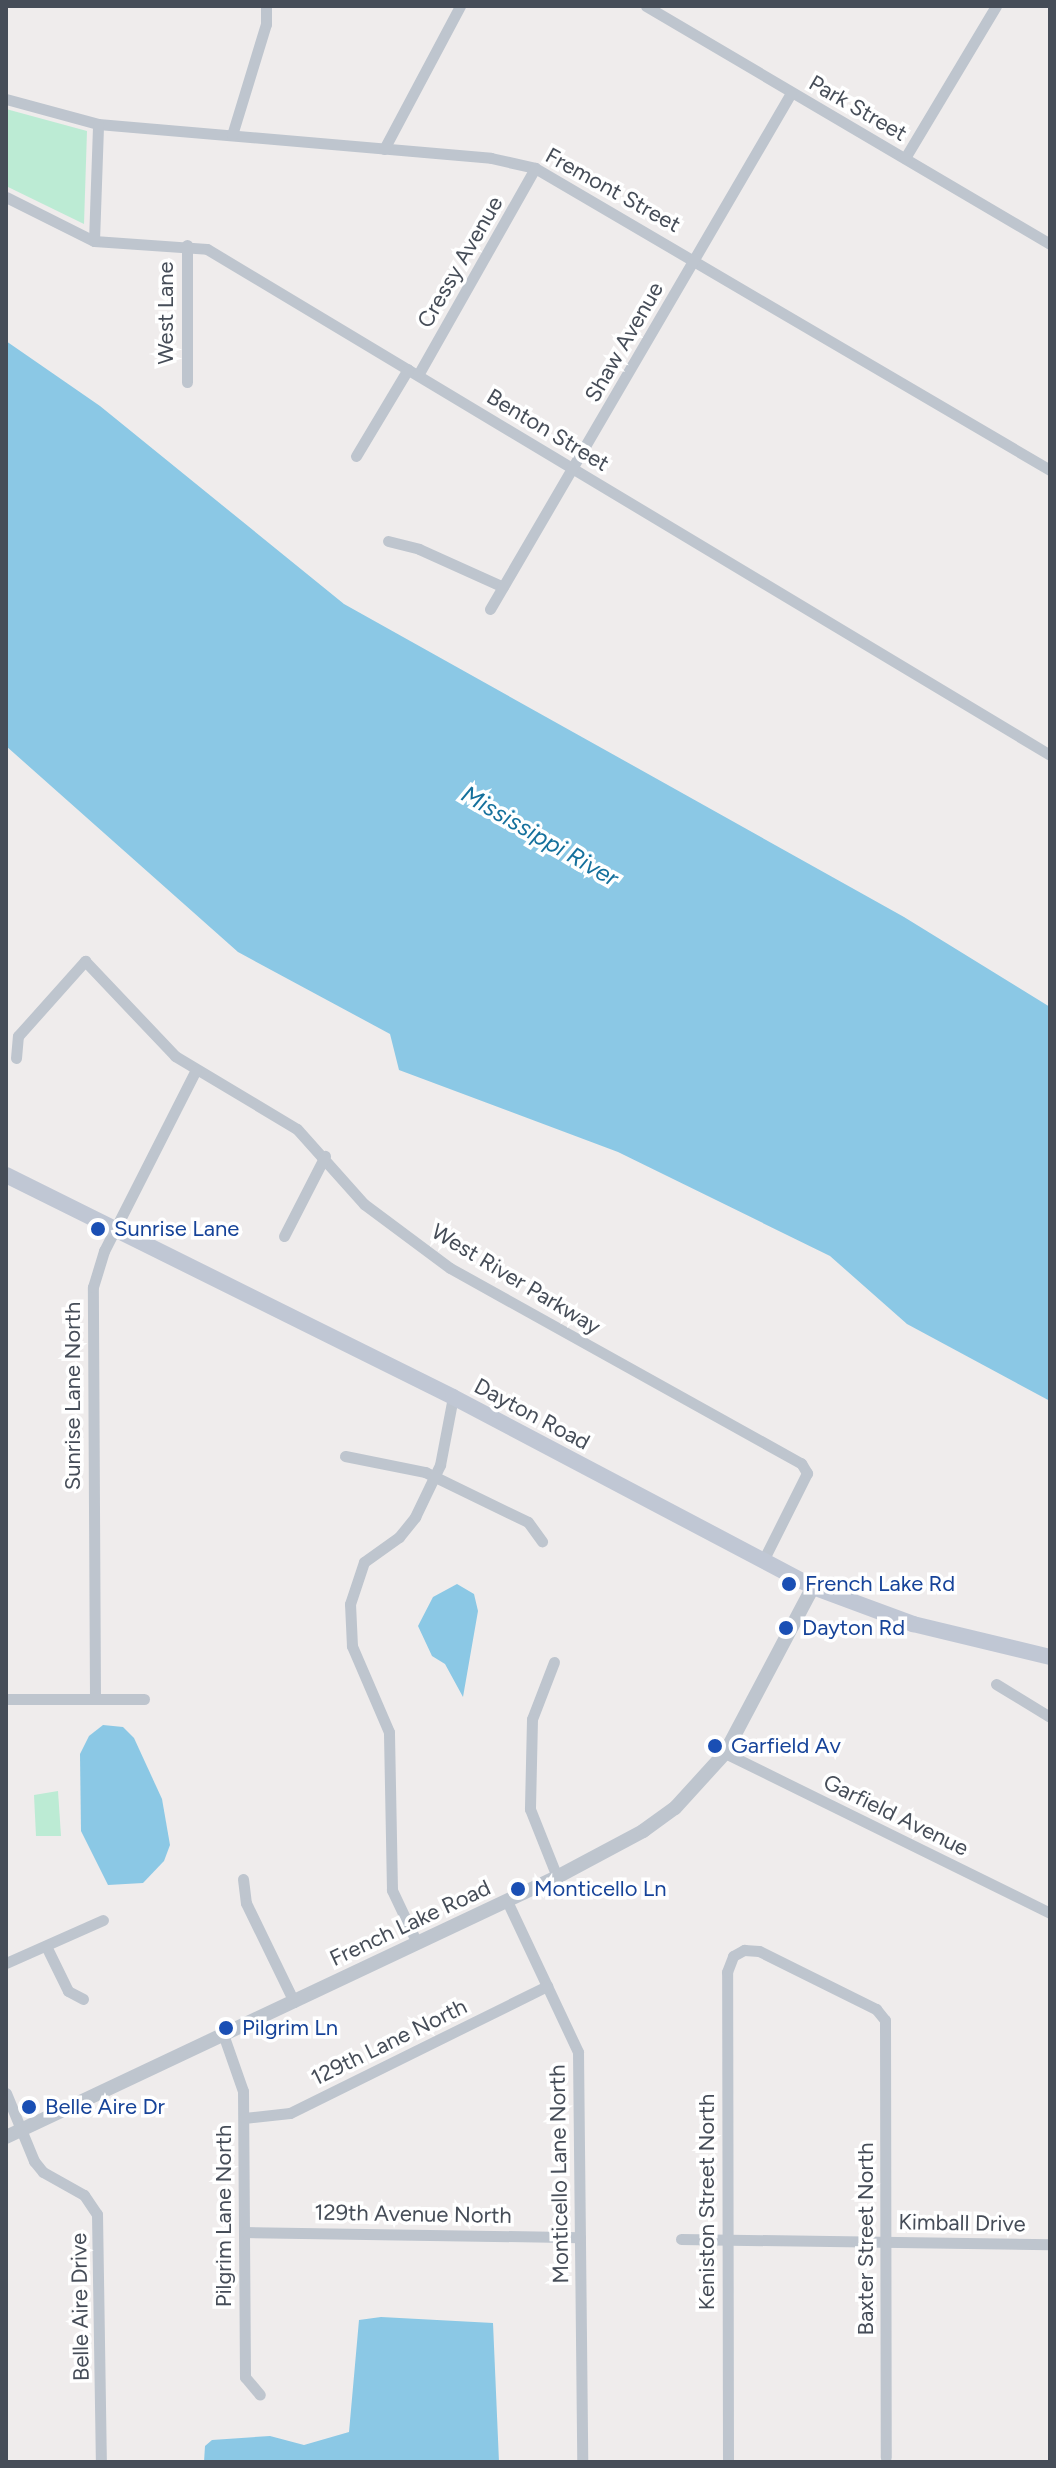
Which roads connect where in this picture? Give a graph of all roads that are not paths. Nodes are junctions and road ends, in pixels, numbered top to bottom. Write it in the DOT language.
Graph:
graph roads {
  1 [pos="266,6"];
  2 [pos="460,6"];
  3 [pos="646,6"];
  4 [pos="996,6"];
  5 [pos="791,93"];
  6 [pos="6,99"];
  7 [pos="98,124"];
  8 [pos="232,135"];
  9 [pos="384,149"];
  10 [pos="905,158"];
  11 [pos="535,168"];
  12 [pos="6,197"];
  13 [pos="94,241"];
  14 [pos="1050,244"];
  15 [pos="187,245"];
  16 [pos="695,259"];
  17 [pos="413,372"];
  18 [pos="187,382"];
  19 [pos="356,456"];
  20 [pos="574,469"];
  21 [pos="1050,470"];
  22 [pos="388,541"];
  23 [pos="503,587"];
  24 [pos="490,609"];
  25 [pos="1050,755"];
  26 [pos="16,1058"];
  27 [pos="196,1070"];
  28 [pos="325,1156"];
  29 [pos="6,1175"];
  30 [pos="116,1229"];
  31 [pos="284,1236"];
  32 [pos="453,1397"];
  33 [pos="345,1456"];
  34 [pos="435,1476"];
  35 [pos="542,1541"];
  36 [pos="763,1561"];
  37 [pos="813,1587"];
  38 [pos="1050,1657"];
  39 [pos="554,1662"];
  40 [pos="996,1684"];
  41 [pos="95,1698"];
  42 [pos="6,1699"];
  43 [pos="144,1699"];
  44 [pos="1050,1717"];
  45 [pos="725,1753"];
  46 [pos="557,1877"];
  47 [pos="243,1879"];
  48 [pos="507,1901"];
  49 [pos="1050,1913"];
  50 [pos="103,1920"];
  51 [pos="417,1943"];
  52 [pos="46,1946"];
  53 [pos="744,1950"];
  54 [pos="6,1963"];
  55 [pos="547,1986"];
  56 [pos="83,1999"];
  57 [pos="294,2002"];
  58 [pos="223,2034"];
  59 [pos="6,2093"];
  60 [pos="244,2118"];
  61 [pos="13,2134"];
  62 [pos="245,2232"];
  63 [pos="580,2237"];
  64 [pos="681,2239"];
  65 [pos="728,2240"];
  66 [pos="886,2243"];
  67 [pos="1050,2244"];
  68 [pos="260,2395"];
  69 [pos="886,2457"];
  70 [pos="101,2462"];
  71 [pos="582,2462"];
  72 [pos="728,2462"];
  1 -- 8 [label="street"];
  2 -- 9 [label="street"];
  3 -- 5 [label="street, Park Street"];
  4 -- 10 [label="street"];
  5 -- 10 [label="street, Park Street"];
  5 -- 16 [label="street, Shaw Avenue"];
  6 -- 7 [label="street, Fremont Street"];
  7 -- 8 [label="street, Fremont Street"];
  7 -- 13 [label="street"];
  8 -- 9 [label="street, Fremont Street"];
  9 -- 11 [label="street, Fremont Street"];
  10 -- 14 [label="street, Park Street"];
  11 -- 16 [label="street, Fremont Street"];
  11 -- 17 [label="street, Cressy Avenue"];
  12 -- 13 [label="street, Benton Street"];
  13 -- 15 [label="street, Benton Street"];
  15 -- 17 [label="street, Benton Street"];
  15 -- 18 [label="street, West Lane"];
  16 -- 20 [label="street, Shaw Avenue"];
  16 -- 21 [label="street, Fremont Street"];
  17 -- 19 [label="street, Cressy Avenue"];
  17 -- 20 [label="street, Benton Street"];
  20 -- 23 [label="street, Shaw Avenue"];
  20 -- 25 [label="street, Benton Street"];
  22 -- 23 [label="street"];
  23 -- 24 [label="street, Shaw Avenue"];
  26 -- 27 [label="street, West River Parkway"];
  27 -- 28 [label="street, West River Parkway"];
  27 -- 30 [label="street, Sunrise Lane North"];
  28 -- 31 [label="street"];
  28 -- 36 [label="street, West River Parkway"];
  29 -- 30 [label="main road, Dayton Road"];
  30 -- 32 [label="main road, Dayton Road"];
  30 -- 41 [label="street, Sunrise Lane North"];
  32 -- 34 [label="street"];
  32 -- 36 [label="main road, Dayton Road"];
  33 -- 34 [label="street"];
  34 -- 35 [label="street"];
  34 -- 51 [label="street"];
  36 -- 37 [label="main road, Dayton Road"];
  37 -- 38 [label="main road, Dayton Road"];
  37 -- 45 [label="street, French Lake Road"];
  39 -- 46 [label="street"];
  40 -- 44 [label="street"];
  41 -- 42 [label="street"];
  41 -- 43 [label="street"];
  45 -- 46 [label="street, French Lake Road"];
  45 -- 49 [label="street, Garfield Avenue"];
  46 -- 48 [label="street, French Lake Road"];
  47 -- 57 [label="street"];
  48 -- 51 [label="street, French Lake Road"];
  48 -- 55 [label="street, Monticello Lane North"];
  50 -- 52 [label="street"];
  51 -- 57 [label="street, French Lake Road"];
  52 -- 54 [label="street"];
  52 -- 56 [label="street"];
  53 -- 65 [label="street, Keniston Street North"];
  53 -- 66 [label="street, Baxter Street North"];
  55 -- 60 [label="street, 129th Lane North"];
  55 -- 63 [label="street, Monticello Lane North"];
  57 -- 58 [label="street, French Lake Road"];
  58 -- 60 [label="street, Pilgrim Lane North"];
  58 -- 61 [label="street, French Lake Road"];
  59 -- 61 [label="street, Belle Aire Drive"];
  60 -- 62 [label="street, Pilgrim Lane North"];
  61 -- 70 [label="street, Belle Aire Drive"];
  62 -- 63 [label="street, 129th Avenue North"];
  62 -- 68 [label="street, Pilgrim Lane North"];
  63 -- 71 [label="street, Monticello Lane North"];
  64 -- 65 [label="street, Kimball Drive"];
  65 -- 66 [label="street, Kimball Drive"];
  65 -- 72 [label="street, Keniston Street North"];
  66 -- 67 [label="street, Kimball Drive"];
  66 -- 69 [label="street, Baxter Street North"];
}
